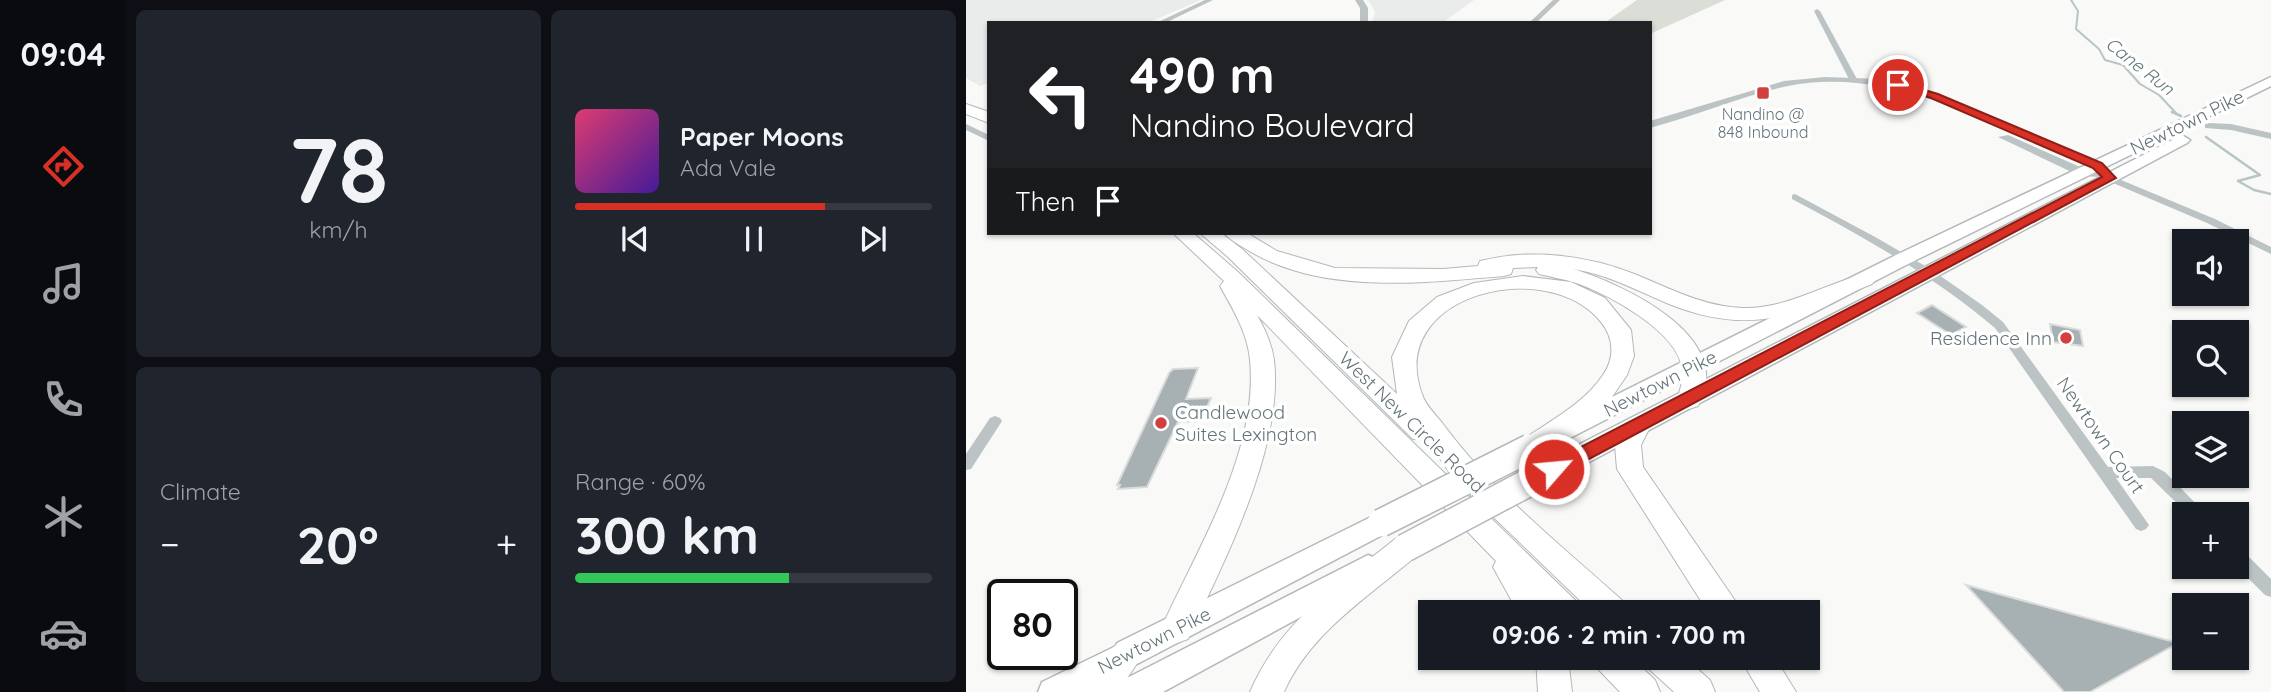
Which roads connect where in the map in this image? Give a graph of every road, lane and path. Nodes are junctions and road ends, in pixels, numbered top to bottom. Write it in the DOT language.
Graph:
graph roads {
  1 [pos="1210,0"];
  2 [pos="1359,0"];
  3 [pos="1557,0"];
  4 [pos="1818,11"];
  5 [pos="1163,21"];
  6 [pos="1364,21"];
  7 [pos="1534,21"];
  8 [pos="1854,81"];
  9 [pos="2271,81"];
  10 [pos="2271,95"];
  11 [pos="971,103"];
  12 [pos="2230,115"];
  13 [pos="987,117"];
  14 [pos="1652,124"];
  15 [pos="2208,126"];
  16 [pos="966,127"];
  17 [pos="2255,131"];
  18 [pos="2271,136"];
  19 [pos="987,137"];
  20 [pos="2097,172"];
  21 [pos="1796,197"];
  22 [pos="1187,235"];
  23 [pos="1237,235"];
  24 [pos="1210,245"];
  25 [pos="2271,251"];
  26 [pos="1903,259"];
  27 [pos="1429,273"];
  28 [pos="1927,274"];
  29 [pos="1865,280"];
  30 [pos="1694,365"];
  31 [pos="1689,400"];
  32 [pos="995,421"];
  33 [pos="1638,425"];
  34 [pos="1530,448"];
  35 [pos="966,465"];
  36 [pos="1463,471"];
  37 [pos="2104,473"];
  38 [pos="2184,502"];
  39 [pos="2141,525"];
  40 [pos="1486,531"];
  41 [pos="1405,548"];
  42 [pos="2249,568"];
  43 [pos="2271,590"];
  44 [pos="1527,600"];
  45 [pos="1554,600"];
  46 [pos="1600,600"];
  47 [pos="1717,600"];
  48 [pos="1177,629"];
  49 [pos="1128,653"];
  50 [pos="1553,670"];
  51 [pos="1622,670"];
  52 [pos="1674,670"];
  53 [pos="1764,670"];
  54 [pos="1052,692"];
  55 [pos="1098,692"];
  56 [pos="1132,692"];
  57 [pos="1267,692"];
  58 [pos="1555,692"];
  59 [pos="1643,692"];
  60 [pos="1698,692"];
  61 [pos="1779,692"];
  1 -- 5 [label="street"];
  2 -- 6 [label="street"];
  3 -- 7 [label="street"];
  4 -- 8 [label="street"];
  8 -- 14 [label="street"];
  8 -- 20 [label="street"];
  9 -- 20 [label="highway, Newtown Pike"];
  10 -- 12 [label="highway, Newtown Pike"];
  11 -- 13 [label="highway"];
  12 -- 15 [label="highway, Newtown Pike"];
  12 -- 17 [label="street"];
  15 -- 17 [label="street"];
  15 -- 20 [label="highway, Newtown Pike"];
  16 -- 19 [label="street"];
  17 -- 18 [label="street"];
  20 -- 25 [label="street"];
  20 -- 26 [label="highway, Newtown Pike"];
  20 -- 28 [label="highway, Newtown Pike"];
  21 -- 26 [label="street, Newtown Court"];
  22 -- 24 [label="highway, West New Circle Road"];
  23 -- 27 [label="highway"];
  24 -- 36 [label="highway, West New Circle Road"];
  24 -- 40 [label="highway, West New Circle Road"];
  24 -- 48 [label="highway"];
  26 -- 28 [label="street, Newtown Court"];
  26 -- 29 [label="highway, Newtown Pike"];
  27 -- 29 [label="highway"];
  27 -- 30 [label="highway"];
  28 -- 31 [label="highway, Newtown Pike"];
  28 -- 37 [label="street, Newtown Court"];
  29 -- 30 [label="highway, Newtown Pike"];
  30 -- 31 [label="highway"];
  30 -- 34 [label="highway, Newtown Pike"];
  31 -- 33 [label="highway, Newtown Pike"];
  32 -- 35 [label="street"];
  33 -- 41 [label="highway, Newtown Pike, bridge"];
  33 -- 47 [label="highway"];
  34 -- 36 [label="highway"];
  34 -- 48 [label="highway, Newtown Pike, bridge"];
  36 -- 46 [label="highway, West New Circle Road"];
  37 -- 38 [label="street"];
  37 -- 39 [label="street, Newtown Court"];
  40 -- 44 [label="highway"];
  40 -- 45 [label="highway, West New Circle Road"];
  41 -- 56 [label="highway, Newtown Pike"];
  41 -- 57 [label="highway"];
  42 -- 43 [label="street"];
  48 -- 49 [label="highway, Newtown Pike"];
  49 -- 54 [label="main road, Newtown Pike"];
  49 -- 55 [label="highway"];
  50 -- 58 [label="highway"];
  51 -- 59 [label="highway"];
  52 -- 60 [label="highway"];
  53 -- 61 [label="highway"];
}
